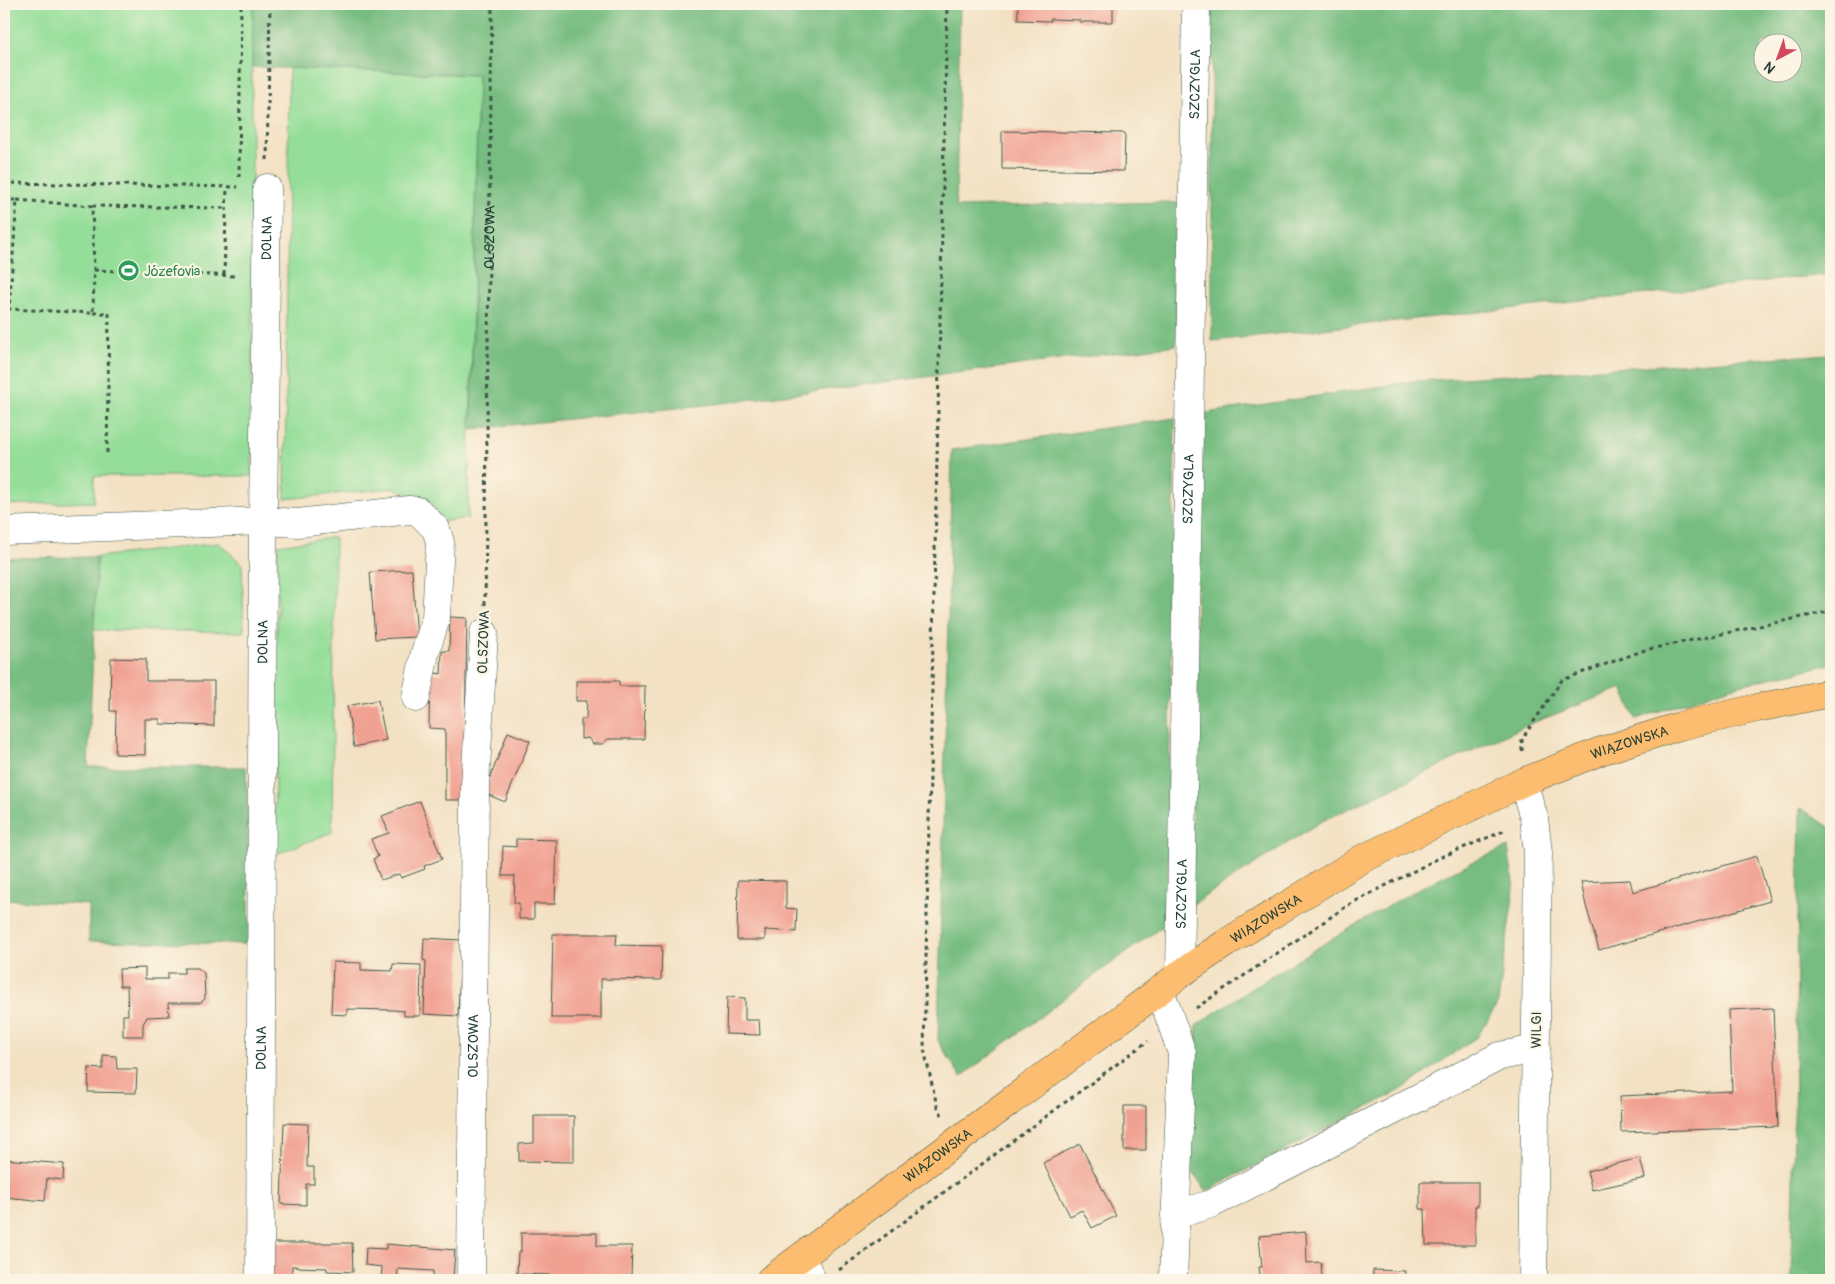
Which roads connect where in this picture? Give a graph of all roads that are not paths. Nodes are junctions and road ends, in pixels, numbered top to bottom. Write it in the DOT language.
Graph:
graph roads {
  1 [pos="1196,4"];
  2 [pos="267,188"];
  3 [pos="263,521"];
  4 [pos="4,530"];
  5 [pos="484,633"];
  6 [pos="1831,693"];
  7 [pos="416,698"];
  8 [pos="1523,782"];
  9 [pos="1170,982"];
  10 [pos="1536,1049"];
  11 [pos="1174,1215"];
  12 [pos="807,1269"];
  13 [pos="260,1280"];
  14 [pos="470,1280"];
  15 [pos="770,1280"];
  16 [pos="1173,1280"];
  17 [pos="1533,1280"];
  1 -- 9 [label="street, SZCZYGLA"];
  2 -- 3 [label="street, DOLNA"];
  3 -- 4 [label="street"];
  3 -- 7 [label="street"];
  3 -- 13 [label="street, DOLNA"];
  5 -- 14 [label="street, OLSZOWA"];
  6 -- 8 [label="main road, WIĄZOWSKA"];
  8 -- 9 [label="main road, WIĄZOWSKA"];
  8 -- 10 [label="street, WILGI"];
  9 -- 11 [label="street, SZCZYGLA"];
  9 -- 12 [label="main road, WIĄZOWSKA"];
  10 -- 11 [label="street"];
  10 -- 17 [label="street, WILGI"];
  11 -- 16 [label="street, SZCZYGLA"];
  12 -- 15 [label="main road, WIĄZOWSKA"];
}
